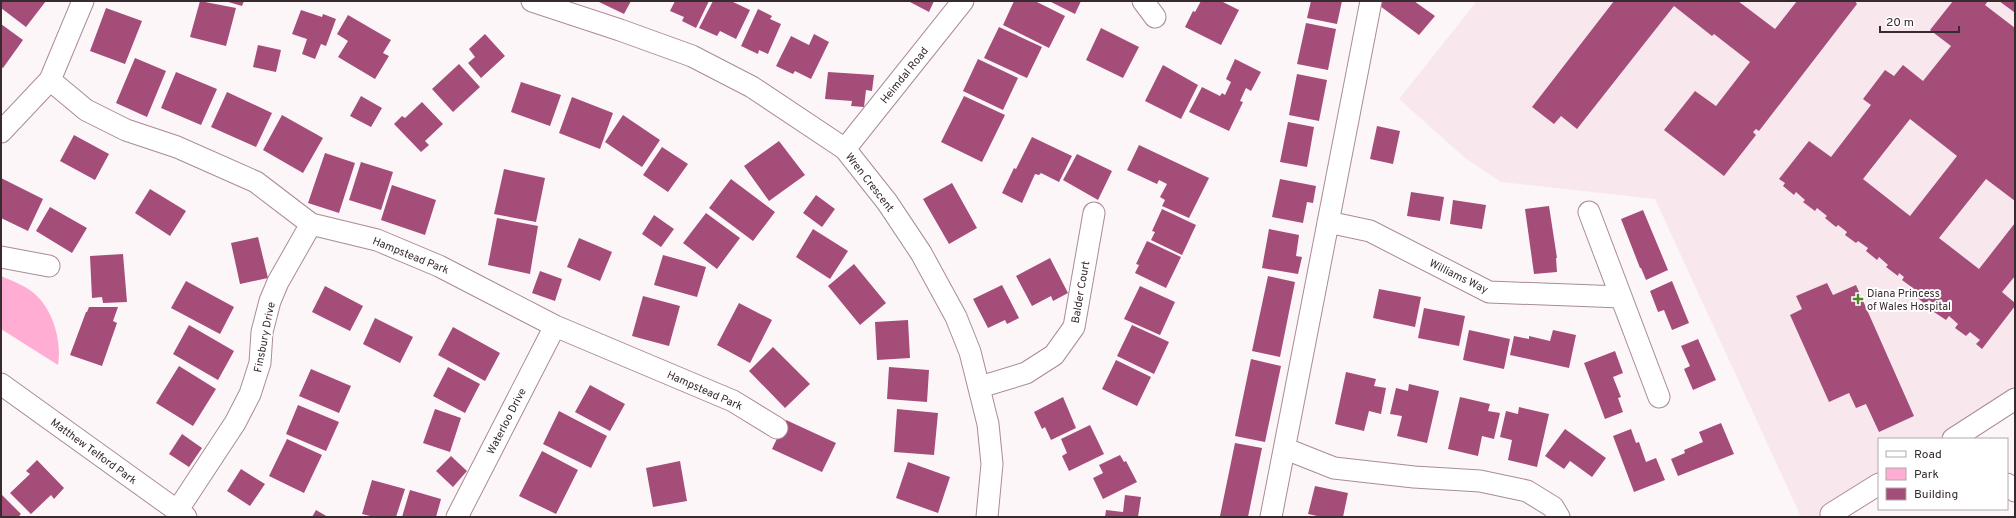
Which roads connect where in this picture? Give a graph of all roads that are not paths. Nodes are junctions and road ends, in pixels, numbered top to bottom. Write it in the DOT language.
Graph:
graph roads {
  1 [pos="83,1"];
  2 [pos="532,1"];
  3 [pos="963,1"];
  4 [pos="1371,1"];
  5 [pos="50,80"];
  6 [pos="1,132"];
  7 [pos="845,149"];
  8 [pos="1589,212"];
  9 [pos="1094,213"];
  10 [pos="1328,222"];
  11 [pos="311,224"];
  12 [pos="1,258"];
  13 [pos="49,266"];
  14 [pos="1621,297"];
  15 [pos="555,326"];
  16 [pos="1,384"];
  17 [pos="980,387"];
  18 [pos="1659,397"];
  19 [pos="2015,399"];
  20 [pos="777,428"];
  21 [pos="1955,438"];
  22 [pos="1286,449"];
  23 [pos="1878,485"];
  24 [pos="182,514"];
  25 [pos="1831,514"];
  26 [pos="457,517"];
  27 [pos="988,517"];
  28 [pos="1271,517"];
  29 [pos="1559,517"];
  1 -- 5 [label="street"];
  2 -- 7 [label="street, Wren Crescent"];
  3 -- 7 [label="street, Heimdal Road"];
  4 -- 10 [label="street"];
  5 -- 6 [label="street"];
  5 -- 11 [label="street, Hampstead Park"];
  7 -- 17 [label="street, Wren Crescent"];
  8 -- 14 [label="street"];
  9 -- 17 [label="street, Balder Court"];
  10 -- 14 [label="street, Williams Way"];
  10 -- 22 [label="street"];
  11 -- 15 [label="street, Hampstead Park"];
  11 -- 24 [label="street, Finsbury Drive"];
  12 -- 13 [label="street"];
  14 -- 18 [label="street"];
  15 -- 20 [label="street, Hampstead Park"];
  15 -- 26 [label="street, Waterloo Drive"];
  16 -- 24 [label="street, Matthew Telford Park"];
  17 -- 27 [label="street, Wren Crescent"];
  19 -- 21 [label="street"];
  22 -- 28 [label="street"];
  22 -- 29 [label="street"];
  23 -- 25 [label="street"];
}
